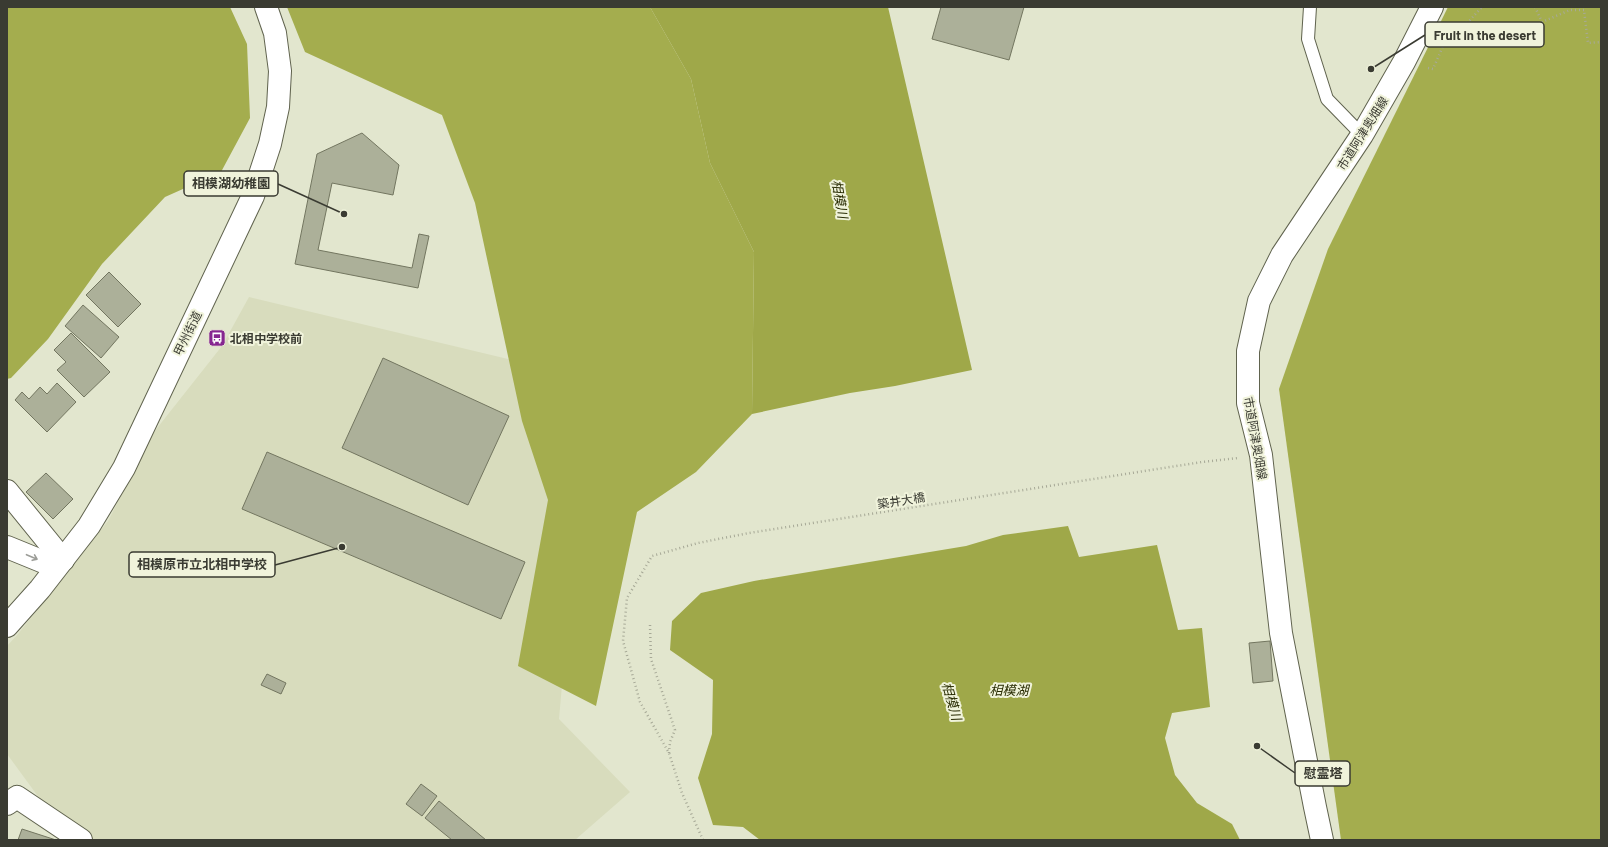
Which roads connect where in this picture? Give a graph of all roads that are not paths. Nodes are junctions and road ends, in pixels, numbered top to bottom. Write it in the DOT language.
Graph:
graph roads {
  1 [pos="266,7"];
  2 [pos="1310,7"];
  3 [pos="1432,7"];
  4 [pos="1362,135"];
  5 [pos="7,491"];
  6 [pos="7,547"];
  7 [pos="59,564"];
  8 [pos="7,626"];
  9 [pos="7,804"];
  10 [pos="80,840"];
  11 [pos="1322,840"];
  1 -- 7 [label="main road, 甲州街道"];
  2 -- 4 [label="lane"];
  3 -- 4 [label="main road, 市道阿津奥畑線"];
  4 -- 11 [label="main road, 市道阿津奥畑線"];
  5 -- 7 [label="main road"];
  6 -- 7 [label="main road, one-way"];
  7 -- 8 [label="main road, 甲州街道"];
  9 -- 10 [label="main road"];
}
